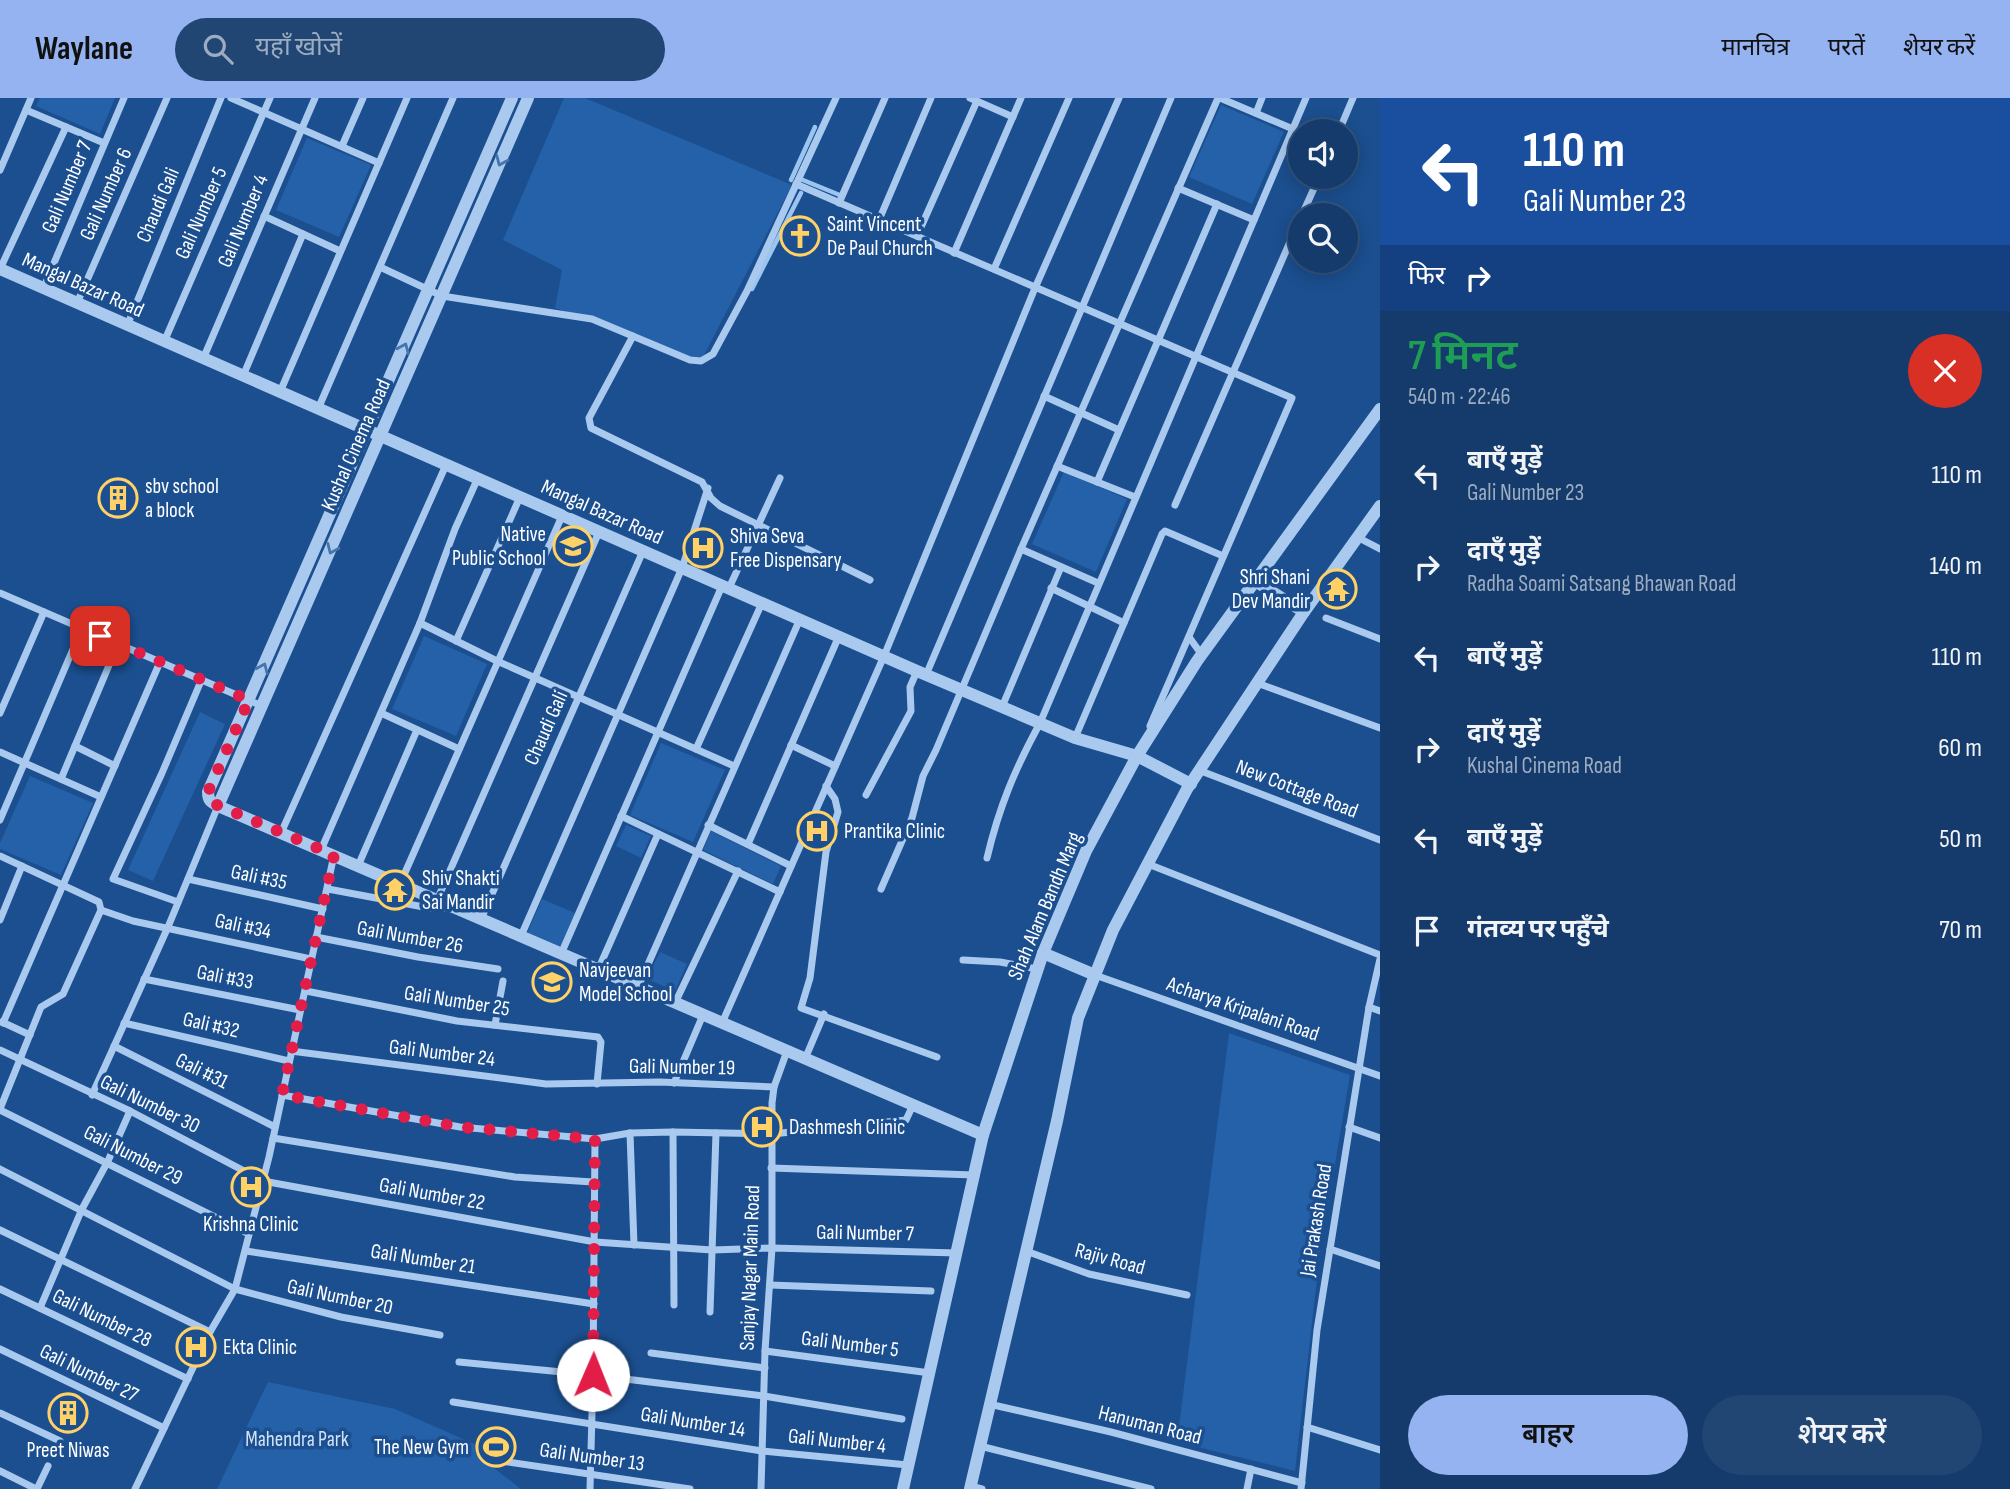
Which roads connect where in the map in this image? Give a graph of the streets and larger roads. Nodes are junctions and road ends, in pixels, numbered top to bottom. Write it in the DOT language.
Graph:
graph roads {
  1 [pos="31,98"];
  2 [pos="124,98"];
  3 [pos="167,98"];
  4 [pos="222,98"];
  5 [pos="231,98"];
  6 [pos="270,98"];
  7 [pos="315,98"];
  8 [pos="363,98"];
  9 [pos="407,98"];
  10 [pos="453,98"];
  11 [pos="512,98"];
  12 [pos="528,98"];
  13 [pos="836,98"];
  14 [pos="885,98"];
  15 [pos="931,98"];
  16 [pos="1021,98"];
  17 [pos="1069,98"];
  18 [pos="1119,98"];
  19 [pos="1171,98"];
  20 [pos="1219,98"];
  21 [pos="1262,98"];
  22 [pos="1306,98"];
  23 [pos="1353,98"];
  24 [pos="973,100"];
  25 [pos="26,110"];
  26 [pos="264,111"];
  27 [pos="1256,113"];
  28 [pos="1013,117"];
  29 [pos="1297,119"];
  30 [pos="1344,119"];
  31 [pos="66,127"];
  32 [pos="1288,127"];
  33 [pos="302,128"];
  34 [pos="1288,141"];
  35 [pos="104,143"];
  36 [pos="342,146"];
  37 [pos="379,163"];
  38 [pos="0,170"];
  39 [pos="796,184"];
  40 [pos="1178,188"];
  41 [pos="839,204"];
  42 [pos="1217,204"];
  43 [pos="264,216"];
  44 [pos="879,220"];
  45 [pos="1254,220"];
  46 [pos="303,234"];
  47 [pos="917,236"];
  48 [pos="1288,247"];
  49 [pos="340,251"];
  50 [pos="954,253"];
  51 [pos="380,267"];
  52 [pos="0,269"];
  53 [pos="994,269"];
  54 [pos="1035,288"];
  55 [pos="43,289"];
  56 [pos="429,290"];
  57 [pos="442,296"];
  58 [pos="77,304"];
  59 [pos="1081,307"];
  60 [pos="1119,323"];
  61 [pos="127,326"];
  62 [pos="633,336"];
  63 [pos="1158,340"];
  64 [pos="164,342"];
  65 [pos="1195,356"];
  66 [pos="203,359"];
  67 [pos="1233,372"];
  68 [pos="243,376"];
  69 [pos="280,393"];
  70 [pos="1044,396"];
  71 [pos="318,409"];
  72 [pos="1380,409"];
  73 [pos="1080,413"];
  74 [pos="1119,430"];
  75 [pos="368,431"];
  76 [pos="381,437"];
  77 [pos="446,465"];
  78 [pos="1057,466"];
  79 [pos="780,478"];
  80 [pos="477,480"];
  81 [pos="1097,482"];
  82 [pos="708,488"];
  83 [pos="520,497"];
  84 [pos="1135,497"];
  85 [pos="1175,505"];
  86 [pos="1380,506"];
  87 [pos="562,516"];
  88 [pos="758,525"];
  89 [pos="599,532"];
  90 [pos="1357,537"];
  91 [pos="1021,549"];
  92 [pos="1380,549"];
  93 [pos="643,551"];
  94 [pos="1223,556"];
  95 [pos="1060,566"];
  96 [pos="682,568"];
  97 [pos="870,580"];
  98 [pos="1255,581"];
  99 [pos="1098,583"];
  100 [pos="726,587"];
  101 [pos="1051,588"];
  102 [pos="1,595"];
  103 [pos="762,603"];
  104 [pos="1089,606"];
  105 [pos="44,612"];
  106 [pos="1304,612"];
  107 [pos="1326,618"];
  108 [pos="800,620"];
  109 [pos="420,623"];
  110 [pos="1124,623"];
  111 [pos="82,628"];
  112 [pos="839,636"];
  113 [pos="1189,637"];
  114 [pos="1380,639"];
  115 [pos="456,641"];
  116 [pos="118,644"];
  117 [pos="1202,655"];
  118 [pos="884,656"];
  119 [pos="497,661"];
  120 [pos="160,662"];
  121 [pos="922,673"];
  122 [pos="535,678"];
  123 [pos="201,681"];
  124 [pos="1257,683"];
  125 [pos="961,689"];
  126 [pos="579,697"];
  127 [pos="249,700"];
  128 [pos="262,706"];
  129 [pos="1002,707"];
  130 [pos="0,713"];
  131 [pos="381,713"];
  132 [pos="618,715"];
  133 [pos="1040,723"];
  134 [pos="1380,728"];
  135 [pos="417,730"];
  136 [pos="657,732"];
  137 [pos="1075,738"];
  138 [pos="791,745"];
  139 [pos="75,746"];
  140 [pos="458,749"];
  141 [pos="696,749"];
  142 [pos="0,752"];
  143 [pos="1137,756"];
  144 [pos="24,762"];
  145 [pos="115,766"];
  146 [pos="734,766"];
  147 [pos="835,766"];
  148 [pos="1201,771"];
  149 [pos="61,779"];
  150 [pos="1191,784"];
  151 [pos="826,786"];
  152 [pos="866,795"];
  153 [pos="101,797"];
  154 [pos="213,802"];
  155 [pos="621,816"];
  156 [pos="0,820"];
  157 [pos="708,825"];
  158 [pos="282,833"];
  159 [pos="658,834"];
  160 [pos="1380,840"];
  161 [pos="748,844"];
  162 [pos="321,850"];
  163 [pos="697,851"];
  164 [pos="334,855"];
  165 [pos="0,856"];
  166 [pos="987,858"];
  167 [pos="1148,864"];
  168 [pos="22,866"];
  169 [pos="358,866"];
  170 [pos="791,866"];
  171 [pos="738,871"];
  172 [pos="188,879"];
  173 [pos="400,884"];
  174 [pos="63,886"];
  175 [pos="881,889"];
  176 [pos="328,890"];
  177 [pos="780,892"];
  178 [pos="438,900"];
  179 [pos="178,902"];
  180 [pos="455,908"];
  181 [pos="323,909"];
  182 [pos="101,910"];
  183 [pos="481,919"];
  184 [pos="0,920"];
  185 [pos="168,927"];
  186 [pos="521,936"];
  187 [pos="316,937"];
  188 [pos="1042,953"];
  189 [pos="561,954"];
  190 [pos="1380,957"];
  191 [pos="311,959"];
  192 [pos="963,960"];
  193 [pos="498,969"];
  194 [pos="1037,969"];
  195 [pos="598,970"];
  196 [pos="1095,975"];
  197 [pos="144,979"];
  198 [pos="502,981"];
  199 [pos="638,987"];
  200 [pos="306,991"];
  201 [pos="675,1003"];
  202 [pos="1369,1007"];
  203 [pos="300,1010"];
  204 [pos="1380,1011"];
  205 [pos="824,1014"];
  206 [pos="703,1015"];
  207 [pos="2,1022"];
  208 [pos="124,1023"];
  209 [pos="722,1023"];
  210 [pos="495,1026"];
  211 [pos="30,1035"];
  212 [pos="114,1046"];
  213 [pos="0,1050"];
  214 [pos="291,1051"];
  215 [pos="787,1051"];
  216 [pos="937,1057"];
  217 [pos="805,1059"];
  218 [pos="21,1060"];
  219 [pos="289,1061"];
  220 [pos="1359,1068"];
  221 [pos="1380,1076"];
  222 [pos="674,1083"];
  223 [pos="588,1084"];
  224 [pos="597,1084"];
  225 [pos="774,1087"];
  226 [pos="92,1095"];
  227 [pos="282,1095"];
  228 [pos="912,1105"];
  229 [pos="0,1109"];
  230 [pos="130,1111"];
  231 [pos="275,1127"];
  232 [pos="1349,1127"];
  233 [pos="673,1132"];
  234 [pos="630,1133"];
  235 [pos="716,1133"];
  236 [pos="772,1134"];
  237 [pos="983,1135"];
  238 [pos="273,1138"];
  239 [pos="1380,1138"];
  240 [pos="595,1139"];
  241 [pos="108,1161"];
  242 [pos="771,1168"];
  243 [pos="0,1169"];
  244 [pos="974,1175"];
  245 [pos="263,1181"];
  246 [pos="593,1182"];
  247 [pos="82,1209"];
  248 [pos="0,1230"];
  249 [pos="249,1234"];
  250 [pos="595,1242"];
  251 [pos="634,1245"];
  252 [pos="673,1248"];
  253 [pos="772,1248"];
  254 [pos="1330,1249"];
  255 [pos="712,1250"];
  256 [pos="246,1251"];
  257 [pos="1026,1251"];
  258 [pos="957,1253"];
  259 [pos="61,1259"];
  260 [pos="1380,1266"];
  261 [pos="770,1285"];
  262 [pos="0,1289"];
  263 [pos="235,1289"];
  264 [pos="931,1292"];
  265 [pos="1187,1295"];
  266 [pos="594,1304"];
  267 [pos="674,1305"];
  268 [pos="40,1308"];
  269 [pos="710,1312"];
  270 [pos="210,1332"];
  271 [pos="439,1335"];
  272 [pos="0,1349"];
  273 [pos="765,1351"];
  274 [pos="651,1353"];
  275 [pos="459,1362"];
  276 [pos="765,1368"];
  277 [pos="930,1373"];
  278 [pos="593,1375"];
  279 [pos="188,1379"];
  280 [pos="764,1396"];
  281 [pos="453,1402"];
  282 [pos="989,1404"];
  283 [pos="0,1413"];
  284 [pos="902,1419"];
  285 [pos="593,1424"];
  286 [pos="1307,1427"];
  287 [pos="164,1428"];
  288 [pos="60,1441"];
  289 [pos="980,1446"];
  290 [pos="1380,1450"];
  291 [pos="762,1451"];
  292 [pos="488,1459"];
  293 [pos="908,1465"];
  294 [pos="48,1466"];
  295 [pos="1251,1469"];
  296 [pos="0,1471"];
  297 [pos="589,1474"];
  298 [pos="1302,1486"];
  299 [pos="974,1488"];
  300 [pos="36,1489"];
  301 [pos="135,1489"];
  302 [pos="590,1489"];
  303 [pos="691,1489"];
  304 [pos="761,1489"];
  305 [pos="903,1489"];
  306 [pos="1151,1489"];
  307 [pos="1247,1489"];
  1 -- 25 [label="street"];
  2 -- 35 [label="street, Gali Number 7"];
  3 -- 58 [label="street, Gali Number 6"];
  4 -- 61 [label="street, Chaudi Gali"];
  5 -- 26 [label="street"];
  6 -- 26 [label="street, Gali Number 5"];
  7 -- 33 [label="street, Gali Number 4"];
  8 -- 36 [label="street"];
  9 -- 37 [label="street"];
  10 -- 51 [label="street"];
  11 -- 56 [label="street, Kushal Cinema Road"];
  12 -- 57 [label="street, Kushal Cinema Road, one-way"];
  13 -- 39 [label="street"];
  14 -- 41 [label="street"];
  15 -- 44 [label="street"];
  16 -- 28 [label="street"];
  17 -- 53 [label="street"];
  18 -- 54 [label="street"];
  19 -- 59 [label="street"];
  20 -- 27 [label="street"];
  20 -- 40 [label="street"];
  21 -- 27 [label="street"];
  22 -- 29 [label="street"];
  23 -- 30 [label="street"];
  24 -- 28 [label="street"];
  24 -- 47 [label="street"];
  25 -- 31 [label="street"];
  25 -- 38 [label="street"];
  26 -- 33 [label="street"];
  26 -- 64 [label="street, Gali Number 5"];
  27 -- 32 [label="street"];
  28 -- 50 [label="street"];
  31 -- 35 [label="street"];
  31 -- 52 [label="street"];
  33 -- 36 [label="street"];
  33 -- 43 [label="street, Gali Number 4"];
  34 -- 45 [label="street"];
  35 -- 55 [label="street, Gali Number 7"];
  36 -- 37 [label="street"];
  37 -- 49 [label="street"];
  39 -- 41 [label="street"];
  39 -- 62 [label="street"];
  40 -- 42 [label="street"];
  40 -- 60 [label="street"];
  41 -- 44 [label="street"];
  42 -- 45 [label="street"];
  42 -- 63 [label="street"];
  43 -- 46 [label="street"];
  43 -- 66 [label="street, Gali Number 4"];
  44 -- 47 [label="street"];
  45 -- 65 [label="street"];
  46 -- 49 [label="street"];
  46 -- 68 [label="street"];
  47 -- 50 [label="street"];
  48 -- 67 [label="street"];
  49 -- 69 [label="street"];
  50 -- 53 [label="street"];
  51 -- 56 [label="street"];
  51 -- 71 [label="street"];
  52 -- 55 [label="street, Mangal Bazar Road"];
  53 -- 54 [label="street"];
  54 -- 59 [label="street"];
  54 -- 118 [label="street"];
  55 -- 58 [label="street, Mangal Bazar Road"];
  56 -- 57 [label="street"];
  75 -- 56 [label="street, Kushal Cinema Road, one-way"];
  57 -- 62 [label="street"];
  57 -- 76 [label="street, Kushal Cinema Road"];
  58 -- 61 [label="street, Mangal Bazar Road"];
  59 -- 60 [label="street"];
  59 -- 70 [label="street"];
  60 -- 63 [label="street"];
  60 -- 73 [label="street"];
  61 -- 64 [label="street, Mangal Bazar Road"];
  62 -- 82 [label="street"];
  63 -- 65 [label="street"];
  63 -- 74 [label="street"];
  64 -- 66 [label="street, Mangal Bazar Road"];
  65 -- 67 [label="street"];
  65 -- 84 [label="street"];
  66 -- 68 [label="street, Mangal Bazar Road"];
  67 -- 85 [label="street"];
  67 -- 94 [label="street"];
  68 -- 69 [label="street, Mangal Bazar Road"];
  69 -- 71 [label="street, Mangal Bazar Road"];
  70 -- 73 [label="street"];
  70 -- 121 [label="street"];
  71 -- 75 [label="street, Mangal Bazar Road"];
  72 -- 98 [label="street, Shah Alam Bandh Marg"];
  73 -- 74 [label="street"];
  73 -- 78 [label="street"];
  74 -- 81 [label="street"];
  75 -- 76 [label="street, Mangal Bazar Road"];
  127 -- 75 [label="street, Kushal Cinema Road, one-way"];
  76 -- 77 [label="street, Mangal Bazar Road"];
  76 -- 128 [label="street, Kushal Cinema Road, one-way"];
  77 -- 80 [label="street, Mangal Bazar Road"];
  77 -- 158 [label="street"];
  78 -- 81 [label="street"];
  78 -- 91 [label="street"];
  79 -- 88 [label="street"];
  80 -- 83 [label="street, Mangal Bazar Road"];
  80 -- 109 [label="street"];
  81 -- 84 [label="street"];
  82 -- 88 [label="street"];
  82 -- 96 [label="street"];
  83 -- 87 [label="street, Mangal Bazar Road"];
  83 -- 115 [label="street"];
  84 -- 99 [label="street"];
  86 -- 90 [label="street"];
  87 -- 89 [label="street, Mangal Bazar Road"];
  87 -- 119 [label="street"];
  88 -- 97 [label="street"];
  88 -- 100 [label="street"];
  89 -- 93 [label="street, Mangal Bazar Road"];
  89 -- 122 [label="street"];
  90 -- 92 [label="street"];
  90 -- 106 [label="street"];
  91 -- 95 [label="street"];
  91 -- 125 [label="street"];
  93 -- 96 [label="street, Mangal Bazar Road"];
  93 -- 126 [label="street, Chaudi Gali"];
  94 -- 110 [label="street"];
  94 -- 113 [label="street"];
  95 -- 99 [label="street"];
  95 -- 101 [label="street"];
  96 -- 100 [label="street, Mangal Bazar Road"];
  96 -- 132 [label="street"];
  98 -- 106 [label="street"];
  98 -- 117 [label="street, Shah Alam Bandh Marg"];
  99 -- 104 [label="street"];
  100 -- 103 [label="street, Mangal Bazar Road"];
  100 -- 136 [label="street"];
  101 -- 104 [label="street"];
  101 -- 129 [label="street"];
  102 -- 105 [label="street"];
  103 -- 108 [label="street, Mangal Bazar Road"];
  103 -- 141 [label="street"];
  104 -- 110 [label="street"];
  104 -- 133 [label="street"];
  105 -- 111 [label="street"];
  105 -- 130 [label="street"];
  106 -- 124 [label="street"];
  107 -- 114 [label="street"];
  108 -- 112 [label="street, Mangal Bazar Road"];
  108 -- 146 [label="street"];
  109 -- 115 [label="street"];
  109 -- 131 [label="street"];
  110 -- 137 [label="street"];
  111 -- 116 [label="street"];
  111 -- 144 [label="street"];
  112 -- 118 [label="street, Mangal Bazar Road"];
  112 -- 138 [label="street"];
  113 -- 117 [label="street"];
  113 -- 143 [label="street"];
  115 -- 119 [label="street"];
  116 -- 120 [label="street"];
  116 -- 139 [label="street"];
  117 -- 143 [label="street, Shah Alam Bandh Marg"];
  118 -- 121 [label="street, Mangal Bazar Road"];
  118 -- 147 [label="street"];
  119 -- 122 [label="street"];
  119 -- 140 [label="street"];
  120 -- 123 [label="street"];
  120 -- 145 [label="street"];
  121 -- 125 [label="street, Mangal Bazar Road"];
  121 -- 152 [label="street"];
  122 -- 126 [label="street"];
  122 -- 178 [label="street"];
  123 -- 127 [label="street"];
  123 -- 179 [label="street"];
  124 -- 134 [label="street"];
  124 -- 148 [label="street"];
  125 -- 129 [label="street, Mangal Bazar Road"];
  125 -- 175 [label="street"];
  126 -- 132 [label="street"];
  126 -- 183 [label="street, Chaudi Gali"];
  127 -- 128 [label="street"];
  127 -- 154 [label="street, Kushal Cinema Road"];
  128 -- 154 [label="street, Kushal Cinema Road"];
  129 -- 133 [label="street, Mangal Bazar Road"];
  131 -- 135 [label="street"];
  131 -- 162 [label="street"];
  132 -- 136 [label="street"];
  132 -- 186 [label="street"];
  133 -- 137 [label="street, Mangal Bazar Road"];
  133 -- 166 [label="street"];
  135 -- 140 [label="street"];
  135 -- 169 [label="street"];
  136 -- 141 [label="street"];
  136 -- 155 [label="street"];
  137 -- 143 [label="street, Mangal Bazar Road"];
  138 -- 147 [label="street"];
  138 -- 161 [label="street"];
  139 -- 145 [label="street"];
  139 -- 149 [label="street"];
  140 -- 173 [label="street"];
  141 -- 146 [label="street"];
  142 -- 144 [label="street"];
  143 -- 150 [label="street, Mangal Bazar Road"];
  143 -- 188 [label="street, Shah Alam Bandh Marg"];
  144 -- 149 [label="street"];
  144 -- 156 [label="street"];
  145 -- 153 [label="street"];
  146 -- 157 [label="street"];
  147 -- 151 [label="street"];
  148 -- 150 [label="street"];
  148 -- 160 [label="street, New Cottage Road"];
  149 -- 153 [label="street"];
  150 -- 167 [label="street"];
  151 -- 170 [label="street"];
  151 -- 205 [label="street"];
  153 -- 174 [label="street"];
  154 -- 158 [label="street"];
  154 -- 172 [label="street"];
  155 -- 159 [label="street"];
  155 -- 189 [label="street"];
  157 -- 161 [label="street"];
  157 -- 163 [label="street"];
  158 -- 162 [label="street"];
  159 -- 163 [label="street"];
  159 -- 195 [label="street"];
  161 -- 170 [label="street"];
  162 -- 164 [label="street"];
  163 -- 171 [label="street"];
  163 -- 199 [label="street"];
  164 -- 169 [label="street"];
  164 -- 176 [label="street"];
  165 -- 168 [label="street"];
  167 -- 190 [label="street"];
  167 -- 196 [label="street"];
  168 -- 174 [label="street"];
  168 -- 184 [label="street"];
  169 -- 173 [label="street"];
  170 -- 177 [label="street"];
  171 -- 177 [label="street"];
  171 -- 201 [label="street"];
  172 -- 179 [label="street"];
  172 -- 181 [label="street, Gali #35"];
  173 -- 178 [label="street"];
  174 -- 182 [label="street, Gali #34"];
  174 -- 207 [label="street"];
  176 -- 180 [label="street"];
  176 -- 181 [label="street"];
  177 -- 209 [label="street"];
  178 -- 180 [label="street"];
  179 -- 185 [label="street"];
  180 -- 183 [label="street"];
  181 -- 187 [label="street"];
  182 -- 185 [label="street, Gali #34"];
  182 -- 211 [label="street"];
  183 -- 186 [label="street"];
  185 -- 191 [label="street, Gali #34"];
  185 -- 197 [label="street"];
  186 -- 189 [label="street"];
  187 -- 191 [label="street"];
  187 -- 193 [label="street, Gali Number 26"];
  188 -- 194 [label="street, Shah Alam Bandh Marg"];
  188 -- 196 [label="street"];
  189 -- 195 [label="street"];
  190 -- 202 [label="street, Jai Prakash Road"];
  191 -- 200 [label="street"];
  192 -- 194 [label="street"];
  194 -- 237 [label="street, Shah Alam Bandh Marg"];
  195 -- 199 [label="street"];
  196 -- 220 [label="street, Acharya Kripalani Road"];
  196 -- 257 [label="street"];
  197 -- 203 [label="street, Gali #33"];
  197 -- 208 [label="street"];
  198 -- 210 [label="street"];
  199 -- 201 [label="street"];
  200 -- 203 [label="street"];
  200 -- 210 [label="street, Gali Number 25"];
  201 -- 206 [label="street"];
  202 -- 204 [label="street"];
  202 -- 220 [label="street, Jai Prakash Road"];
  203 -- 214 [label="street"];
  205 -- 216 [label="street"];
  205 -- 217 [label="street"];
  206 -- 209 [label="street"];
  206 -- 222 [label="street"];
  207 -- 211 [label="street"];
  208 -- 212 [label="street"];
  208 -- 219 [label="street, Gali #32"];
  209 -- 215 [label="street"];
  210 -- 224 [label="street, Gali Number 25"];
  211 -- 218 [label="street"];
  212 -- 226 [label="street"];
  212 -- 231 [label="street, Gali #31"];
  213 -- 218 [label="street, Gali Number 30"];
  214 -- 219 [label="street"];
  214 -- 223 [label="street, Gali Number 24"];
  215 -- 217 [label="street"];
  215 -- 225 [label="street, Sanjay Nagar Main Road"];
  217 -- 228 [label="street"];
  218 -- 226 [label="street, Gali Number 30"];
  218 -- 229 [label="street"];
  219 -- 227 [label="street"];
  220 -- 221 [label="street, Acharya Kripalani Road"];
  220 -- 232 [label="street, Jai Prakash Road"];
  222 -- 224 [label="street, Gali Number 19"];
  222 -- 225 [label="street, Gali Number 19"];
  223 -- 224 [label="street, Gali Number 19"];
  225 -- 236 [label="street, Sanjay Nagar Main Road"];
  226 -- 230 [label="street, Gali Number 30"];
  227 -- 231 [label="street"];
  227 -- 240 [label="street"];
  228 -- 236 [label="street"];
  228 -- 237 [label="street"];
  229 -- 241 [label="street, Gali Number 29"];
  230 -- 241 [label="street"];
  230 -- 245 [label="street, Gali Number 30"];
  231 -- 238 [label="street"];
  232 -- 239 [label="street"];
  232 -- 254 [label="street, Jai Prakash Road"];
  233 -- 234 [label="street"];
  233 -- 235 [label="street"];
  233 -- 252 [label="street"];
  234 -- 240 [label="street"];
  234 -- 251 [label="street"];
  235 -- 236 [label="street"];
  235 -- 255 [label="street"];
  236 -- 242 [label="street, Sanjay Nagar Main Road"];
  237 -- 244 [label="street, Shah Alam Bandh Marg"];
  238 -- 245 [label="street"];
  238 -- 246 [label="street"];
  240 -- 246 [label="street"];
  241 -- 247 [label="street"];
  241 -- 249 [label="street, Gali Number 29"];
  242 -- 244 [label="street"];
  242 -- 253 [label="street, Sanjay Nagar Main Road"];
  243 -- 247 [label="street"];
  244 -- 258 [label="street, Shah Alam Bandh Marg"];
  245 -- 249 [label="street"];
  245 -- 250 [label="street, Gali Number 22"];
  246 -- 250 [label="street"];
  247 -- 259 [label="street"];
  247 -- 263 [label="street"];
  248 -- 259 [label="street"];
  249 -- 256 [label="street"];
  250 -- 251 [label="street, Gali Number 22"];
  250 -- 266 [label="street"];
  251 -- 252 [label="street, Gali Number 22"];
  252 -- 255 [label="street, Gali Number 7"];
  252 -- 267 [label="street"];
  253 -- 255 [label="street, Gali Number 7"];
  253 -- 258 [label="street, Gali Number 7"];
  253 -- 261 [label="street, Sanjay Nagar Main Road"];
  254 -- 260 [label="street"];
  254 -- 286 [label="street, Jai Prakash Road"];
  255 -- 269 [label="street"];
  256 -- 263 [label="street"];
  256 -- 266 [label="street, Gali Number 21"];
  257 -- 265 [label="street, Rajiv Road"];
  257 -- 282 [label="street"];
  258 -- 277 [label="street, Shah Alam Bandh Marg"];
  259 -- 268 [label="street"];
  259 -- 270 [label="street, Gali Number 28"];
  261 -- 264 [label="street"];
  261 -- 273 [label="street, Sanjay Nagar Main Road"];
  262 -- 268 [label="street, Gali Number 28"];
  263 -- 270 [label="street"];
  263 -- 271 [label="street, Gali Number 20"];
  266 -- 278 [label="street"];
  268 -- 279 [label="street, Gali Number 28"];
  270 -- 279 [label="street"];
  272 -- 287 [label="street, Gali Number 27"];
  273 -- 276 [label="street, Sanjay Nagar Main Road"];
  273 -- 277 [label="street, Gali Number 5"];
  274 -- 276 [label="street"];
  275 -- 278 [label="street"];
  276 -- 280 [label="street, Sanjay Nagar Main Road"];
  277 -- 293 [label="street, Shah Alam Bandh Marg"];
  278 -- 280 [label="street"];
  278 -- 285 [label="street"];
  279 -- 287 [label="street"];
  280 -- 284 [label="street"];
  280 -- 291 [label="street, Sanjay Nagar Main Road"];
  281 -- 285 [label="street, Gali Number 14"];
  282 -- 289 [label="street"];
  282 -- 295 [label="street, Hanuman Road"];
  283 -- 288 [label="street"];
  285 -- 291 [label="street, Gali Number 14"];
  285 -- 297 [label="street"];
  286 -- 290 [label="street"];
  286 -- 298 [label="street, Jai Prakash Road"];
  287 -- 301 [label="street"];
  289 -- 299 [label="street"];
  289 -- 306 [label="street"];
  291 -- 293 [label="street, Gali Number 4"];
  291 -- 304 [label="street, Sanjay Nagar Main Road"];
  292 -- 297 [label="street, Gali Number 13"];
  293 -- 305 [label="street, Shah Alam Bandh Marg"];
  294 -- 300 [label="street"];
  295 -- 298 [label="street, Hanuman Road"];
  295 -- 307 [label="street"];
  296 -- 300 [label="street"];
  297 -- 302 [label="street"];
  297 -- 303 [label="street, Gali Number 13"];
}
